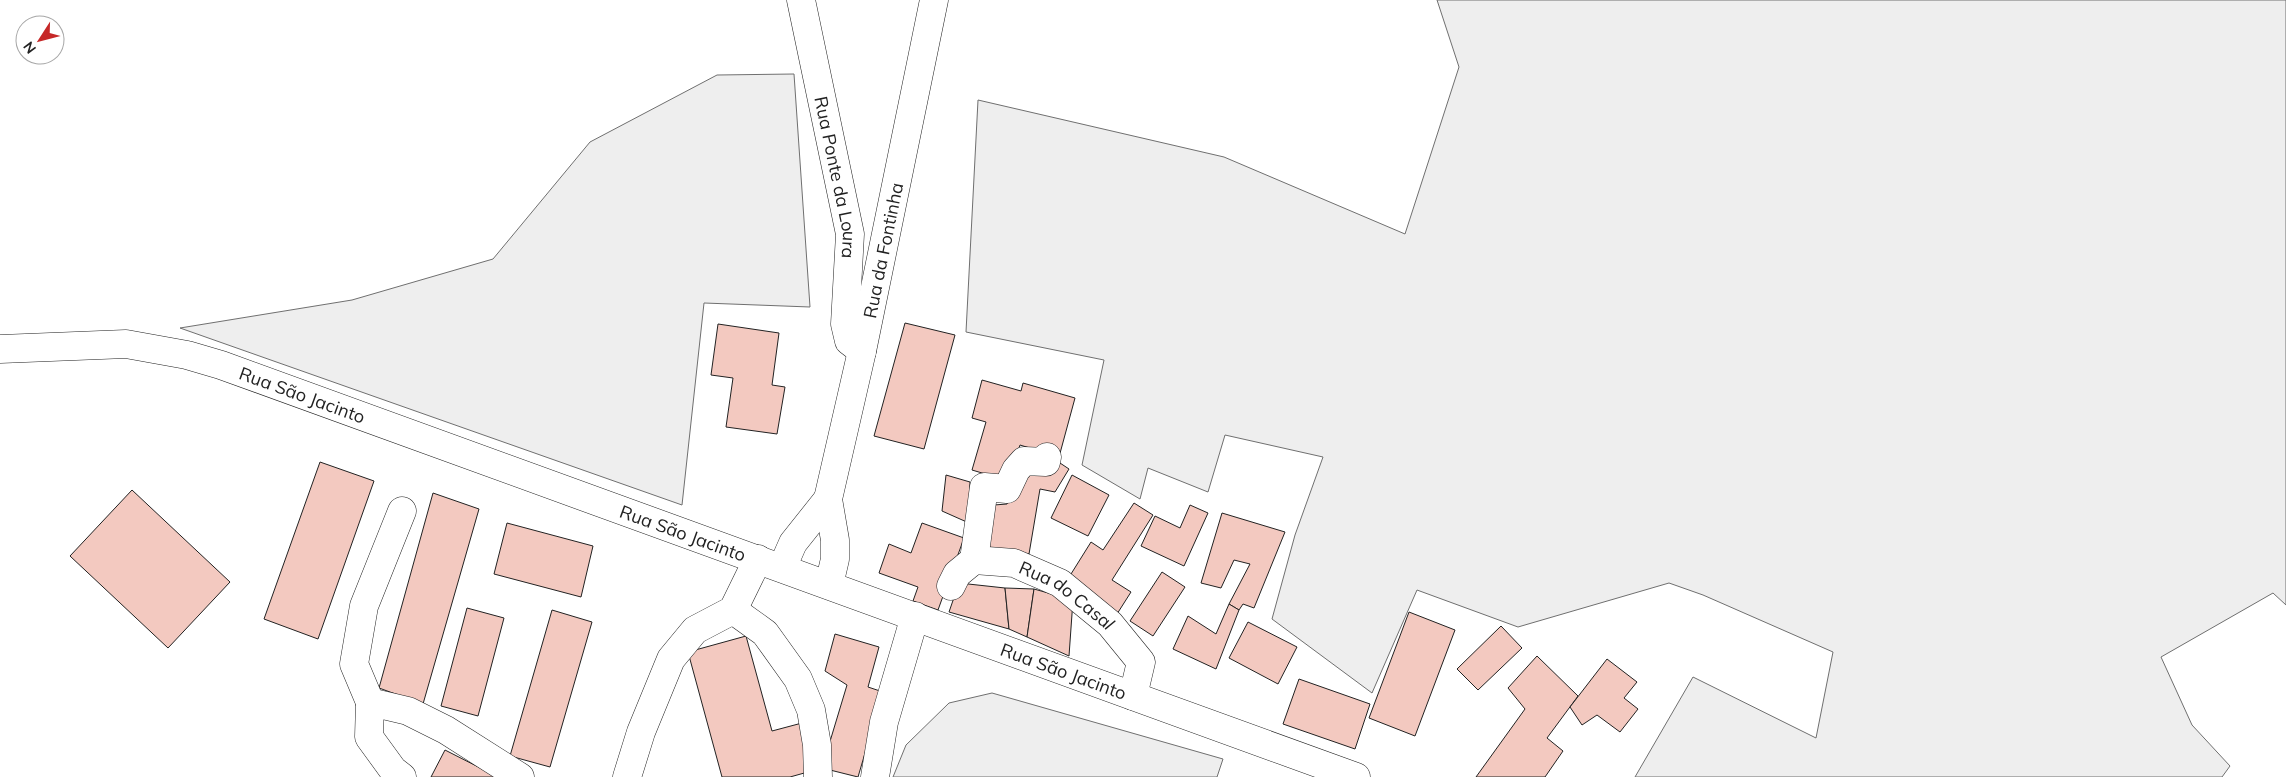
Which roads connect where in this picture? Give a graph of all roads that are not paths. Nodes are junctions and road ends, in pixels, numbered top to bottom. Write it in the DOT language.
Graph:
graph roads {
  1 [pos="801,0"];
  2 [pos="934,0"];
  3 [pos="0,349"];
  4 [pos="862,351"];
  5 [pos="1047,457"];
  6 [pos="828,499"];
  7 [pos="402,512"];
  8 [pos="974,560"];
  9 [pos="770,564"];
  10 [pos="829,585"];
  11 [pos="952,586"];
  12 [pos="733,610"];
  13 [pos="915,616"];
  14 [pos="1133,696"];
  15 [pos="370,702"];
  16 [pos="402,777"];
  17 [pos="520,777"];
  18 [pos="627,777"];
  19 [pos="818,777"];
  20 [pos="874,777"];
  21 [pos="1356,777"];
  1 -- 4 [label="street, Rua Ponte da Loura"];
  2 -- 4 [label="street, Rua da Fontinha"];
  3 -- 9 [label="street, Rua São Jacinto"];
  4 -- 6 [label="street, Rua da Fontinha"];
  5 -- 8 [label="street"];
  6 -- 9 [label="street, Rua da Fontinha"];
  6 -- 10 [label="street, Rua da Fontinha"];
  7 -- 15 [label="street"];
  8 -- 11 [label="street"];
  8 -- 14 [label="street, Rua do Casal"];
  9 -- 10 [label="street, Rua São Jacinto"];
  9 -- 12 [label="street, Rua da Fontinha"];
  10 -- 13 [label="street, Rua São Jacinto"];
  12 -- 18 [label="street"];
  12 -- 19 [label="street"];
  13 -- 14 [label="street, Rua São Jacinto"];
  13 -- 20 [label="street"];
  14 -- 21 [label="street, Rua São Jacinto"];
  15 -- 16 [label="street"];
  15 -- 17 [label="street"];
}
